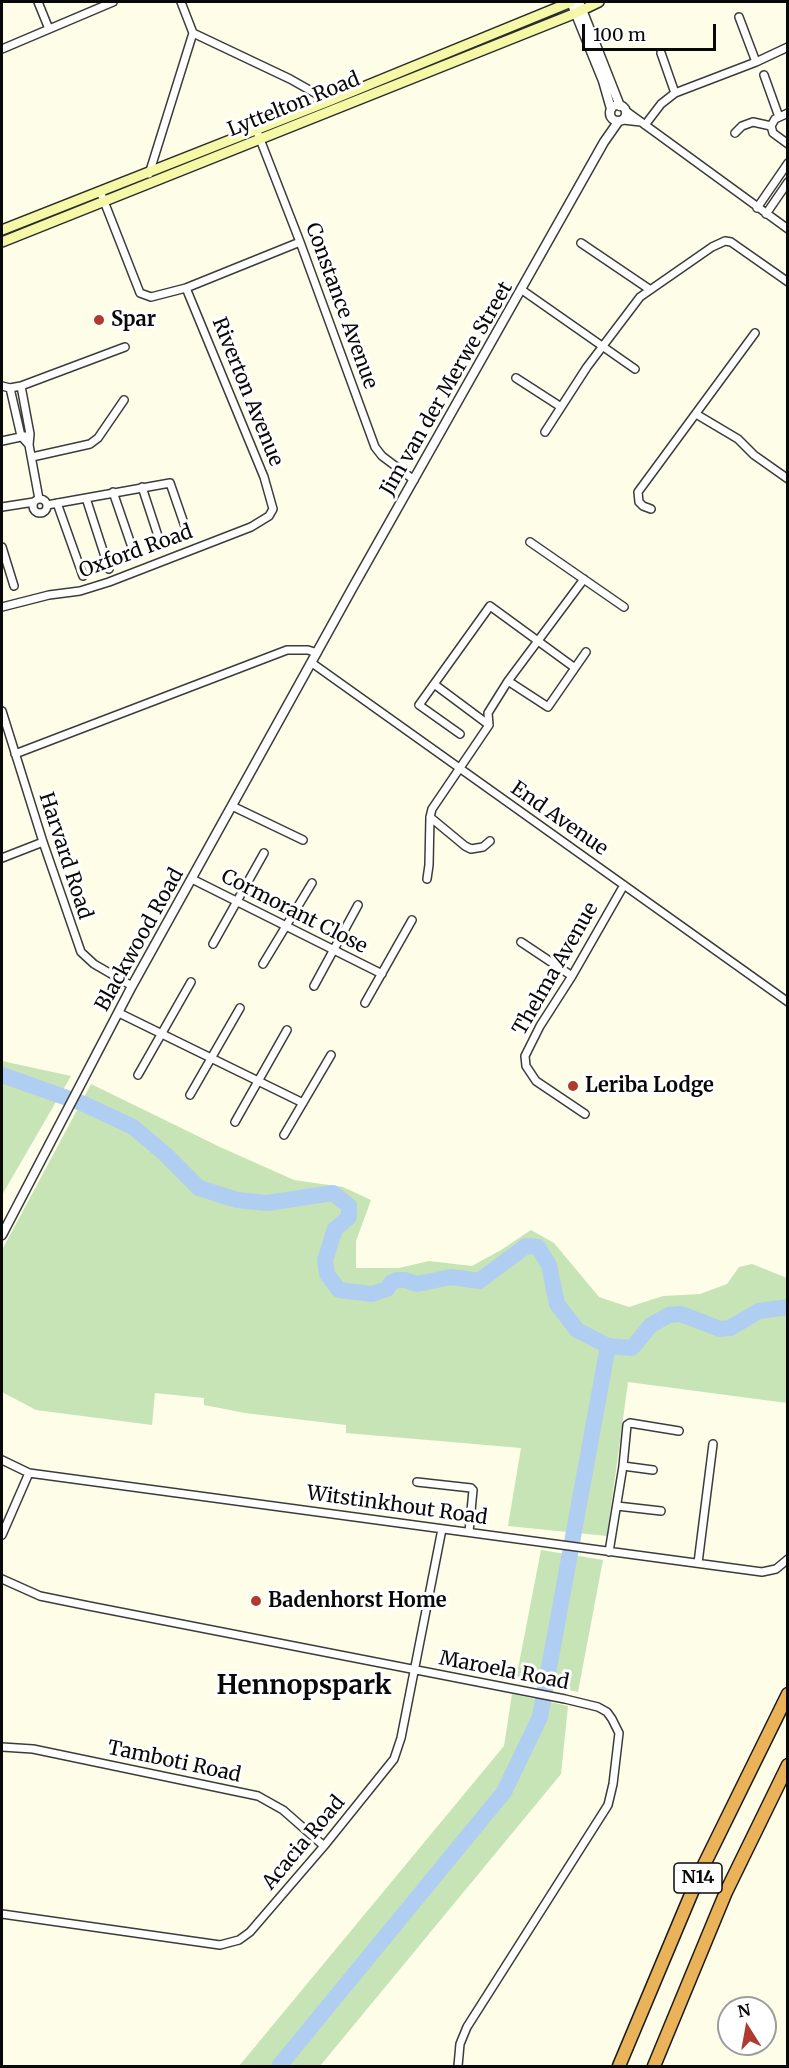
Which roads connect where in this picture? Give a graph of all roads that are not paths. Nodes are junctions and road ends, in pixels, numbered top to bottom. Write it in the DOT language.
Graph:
graph roads {
  1 [pos="38,2"];
  2 [pos="113,2"];
  3 [pos="181,2"];
  4 [pos="571,2"];
  5 [pos="599,2"];
  6 [pos="579,8"];
  7 [pos="739,17"];
  8 [pos="49,29"];
  9 [pos="194,33"];
  10 [pos="788,47"];
  11 [pos="2,49"];
  12 [pos="662,53"];
  13 [pos="756,62"];
  14 [pos="764,75"];
  15 [pos="675,93"];
  16 [pos="329,101"];
  17 [pos="788,113"];
  18 [pos="618,114"];
  19 [pos="779,117"];
  20 [pos="643,124"];
  21 [pos="771,126"];
  22 [pos="735,133"];
  23 [pos="258,134"];
  24 [pos="788,144"];
  25 [pos="788,163"];
  26 [pos="150,172"];
  27 [pos="788,182"];
  28 [pos="146,184"];
  29 [pos="100,191"];
  30 [pos="104,201"];
  31 [pos="757,207"];
  32 [pos="766,214"];
  33 [pos="788,229"];
  34 [pos="2,230"];
  35 [pos="2,242"];
  36 [pos="300,242"];
  37 [pos="581,243"];
  38 [pos="788,282"];
  39 [pos="186,288"];
  40 [pos="649,289"];
  41 [pos="522,290"];
  42 [pos="755,333"];
  43 [pos="603,346"];
  44 [pos="125,347"];
  45 [pos="635,369"];
  46 [pos="516,378"];
  47 [pos="2,386"];
  48 [pos="21,386"];
  49 [pos="10,388"];
  50 [pos="124,400"];
  51 [pos="561,406"];
  52 [pos="696,414"];
  53 [pos="545,432"];
  54 [pos="30,434"];
  55 [pos="21,436"];
  56 [pos="2,441"];
  57 [pos="29,445"];
  58 [pos="32,457"];
  59 [pos="788,479"];
  60 [pos="414,480"];
  61 [pos="142,487"];
  62 [pos="113,492"];
  63 [pos="86,498"];
  64 [pos="36,501"];
  65 [pos="57,503"];
  66 [pos="47,505"];
  67 [pos="2,507"];
  68 [pos="273,509"];
  69 [pos="651,509"];
  70 [pos="188,535"];
  71 [pos="530,542"];
  72 [pos="161,544"];
  73 [pos="2,547"];
  74 [pos="135,556"];
  75 [pos="110,569"];
  76 [pos="83,576"];
  77 [pos="584,579"];
  78 [pos="14,586"];
  79 [pos="2,607"];
  80 [pos="624,608"];
  81 [pos="538,641"];
  82 [pos="586,652"];
  83 [pos="317,653"];
  84 [pos="312,663"];
  85 [pos="575,668"];
  86 [pos="508,681"];
  87 [pos="434,684"];
  88 [pos="2,711"];
  89 [pos="489,724"];
  90 [pos="460,734"];
  91 [pos="15,754"];
  92 [pos="459,769"];
  93 [pos="232,806"];
  94 [pos="430,817"];
  95 [pos="303,840"];
  96 [pos="43,842"];
  97 [pos="490,842"];
  98 [pos="264,853"];
  99 [pos="2,858"];
  100 [pos="192,879"];
  101 [pos="427,879"];
  102 [pos="312,883"];
  103 [pos="624,885"];
  104 [pos="237,901"];
  105 [pos="358,905"];
  106 [pos="412,920"];
  107 [pos="285,926"];
  108 [pos="521,942"];
  109 [pos="213,944"];
  110 [pos="333,950"];
  111 [pos="263,964"];
  112 [pos="382,974"];
  113 [pos="572,976"];
  114 [pos="191,982"];
  115 [pos="132,986"];
  116 [pos="315,986"];
  117 [pos="788,1002"];
  118 [pos="365,1003"];
  119 [pos="240,1008"];
  120 [pos="118,1013"];
  121 [pos="287,1030"];
  122 [pos="163,1034"];
  123 [pos="331,1055"];
  124 [pos="210,1059"];
  125 [pos="138,1075"];
  126 [pos="257,1081"];
  127 [pos="190,1095"];
  128 [pos="303,1103"];
  129 [pos="585,1114"];
  130 [pos="235,1122"];
  131 [pos="284,1135"];
  132 [pos="2,1236"];
  133 [pos="679,1431"];
  134 [pos="713,1444"];
  135 [pos="2,1460"];
  136 [pos="623,1466"];
  137 [pos="653,1470"];
  138 [pos="29,1473"];
  139 [pos="417,1482"];
  140 [pos="617,1506"];
  141 [pos="661,1511"];
  142 [pos="442,1529"];
  143 [pos="469,1532"];
  144 [pos="2,1535"];
  145 [pos="607,1551"];
  146 [pos="788,1559"];
  147 [pos="698,1563"];
  148 [pos="2,1579"];
  149 [pos="415,1670"];
  150 [pos="788,1694"];
  151 [pos="2,1747"];
  152 [pos="788,1765"];
  153 [pos="324,1846"];
  154 [pos="2,1914"];
  155 [pos="458,2067"];
  156 [pos="619,2067"];
  157 [pos="654,2067"];
  1 -- 8 [label="street"];
  2 -- 8 [label="street"];
  3 -- 9 [label="street"];
  4 -- 6 [label="street"];
  4 -- 16 [label="main road, Lyttelton Road"];
  5 -- 6 [label="main road, Lyttelton Road"];
  6 -- 18 [label="street"];
  6 -- 23 [label="main road, Lyttelton Road"];
  7 -- 13 [label="street"];
  8 -- 11 [label="street"];
  9 -- 16 [label="street"];
  9 -- 26 [label="street"];
  10 -- 13 [label="street"];
  12 -- 15 [label="street"];
  13 -- 15 [label="street"];
  14 -- 19 [label="street"];
  15 -- 20 [label="street"];
  16 -- 23 [label="main road, Lyttelton Road"];
  17 -- 19 [label="street"];
  18 -- 20 [label="street"];
  18 -- 41 [label="street, Jim van der Merwe Street"];
  19 -- 21 [label="street"];
  20 -- 31 [label="street"];
  21 -- 22 [label="street"];
  21 -- 24 [label="street"];
  23 -- 26 [label="main road, Lyttelton Road"];
  23 -- 28 [label="main road, Lyttelton Road"];
  23 -- 36 [label="street, Constance Avenue"];
  25 -- 31 [label="street"];
  26 -- 28 [label="street"];
  26 -- 29 [label="main road, Lyttelton Road"];
  27 -- 32 [label="street"];
  28 -- 30 [label="main road, Lyttelton Road"];
  29 -- 30 [label="street"];
  29 -- 34 [label="main road, Lyttelton Road"];
  30 -- 35 [label="main road, Lyttelton Road"];
  30 -- 39 [label="street"];
  31 -- 32 [label="street"];
  32 -- 33 [label="street"];
  36 -- 39 [label="street"];
  36 -- 60 [label="street, Constance Avenue"];
  37 -- 40 [label="street"];
  38 -- 40 [label="street"];
  39 -- 68 [label="street, Riverton Avenue"];
  40 -- 43 [label="street"];
  41 -- 43 [label="street"];
  41 -- 60 [label="street, Jim van der Merwe Street"];
  42 -- 52 [label="street"];
  43 -- 45 [label="street"];
  43 -- 51 [label="street"];
  44 -- 48 [label="street"];
  46 -- 51 [label="street"];
  47 -- 49 [label="street"];
  48 -- 49 [label="street"];
  48 -- 54 [label="street"];
  49 -- 55 [label="street"];
  50 -- 58 [label="street"];
  51 -- 53 [label="street"];
  52 -- 59 [label="street"];
  52 -- 69 [label="street"];
  54 -- 55 [label="street"];
  54 -- 57 [label="street"];
  55 -- 56 [label="street"];
  55 -- 57 [label="street"];
  57 -- 58 [label="street"];
  58 -- 64 [label="street"];
  60 -- 83 [label="street, Jim van der Merwe Street"];
  61 -- 62 [label="street"];
  61 -- 70 [label="street"];
  61 -- 72 [label="street"];
  62 -- 63 [label="street"];
  62 -- 74 [label="street"];
  63 -- 65 [label="street"];
  63 -- 75 [label="street"];
  64 -- 66 [label="street"];
  64 -- 66 [label="street"];
  64 -- 67 [label="street"];
  65 -- 66 [label="street"];
  65 -- 76 [label="street"];
  68 -- 79 [label="street, Oxford Road"];
  71 -- 77 [label="street"];
  73 -- 78 [label="street"];
  77 -- 80 [label="street"];
  77 -- 81 [label="street"];
  81 -- 85 [label="street"];
  81 -- 86 [label="street"];
  81 -- 87 [label="street"];
  82 -- 85 [label="street"];
  83 -- 84 [label="street, Jim van der Merwe Street"];
  83 -- 91 [label="street"];
  84 -- 92 [label="street, End Avenue"];
  84 -- 93 [label="street, Blackwood Road"];
  85 -- 86 [label="street"];
  86 -- 89 [label="street"];
  87 -- 89 [label="street"];
  87 -- 90 [label="street"];
  88 -- 91 [label="street, Harvard Road"];
  89 -- 92 [label="street"];
  91 -- 96 [label="street, Harvard Road"];
  92 -- 94 [label="street"];
  92 -- 103 [label="street, End Avenue"];
  93 -- 95 [label="street"];
  93 -- 100 [label="street, Blackwood Road"];
  94 -- 97 [label="street"];
  94 -- 101 [label="street"];
  96 -- 99 [label="street"];
  96 -- 115 [label="street, Harvard Road"];
  98 -- 104 [label="street"];
  100 -- 104 [label="street, Cormorant Close"];
  100 -- 115 [label="street, Blackwood Road"];
  102 -- 107 [label="street"];
  103 -- 113 [label="street, Thelma Avenue"];
  103 -- 117 [label="street, End Avenue"];
  104 -- 107 [label="street, Cormorant Close"];
  104 -- 109 [label="street"];
  105 -- 110 [label="street"];
  106 -- 112 [label="street"];
  107 -- 110 [label="street, Cormorant Close"];
  107 -- 111 [label="street"];
  108 -- 113 [label="street"];
  110 -- 112 [label="street, Cormorant Close"];
  110 -- 116 [label="street"];
  112 -- 118 [label="street"];
  113 -- 129 [label="street, Thelma Avenue"];
  114 -- 122 [label="street"];
  115 -- 120 [label="street, Blackwood Road"];
  119 -- 124 [label="street"];
  120 -- 122 [label="street"];
  120 -- 132 [label="street, Blackwood Road"];
  121 -- 126 [label="street"];
  122 -- 124 [label="street"];
  122 -- 125 [label="street"];
  123 -- 128 [label="street"];
  124 -- 126 [label="street"];
  124 -- 127 [label="street"];
  126 -- 128 [label="street"];
  126 -- 130 [label="street"];
  128 -- 131 [label="street"];
  133 -- 136 [label="street"];
  134 -- 147 [label="street"];
  135 -- 138 [label="street, Witstinkhout Road"];
  136 -- 137 [label="street"];
  136 -- 140 [label="street"];
  138 -- 142 [label="street, Witstinkhout Road"];
  138 -- 144 [label="street"];
  139 -- 143 [label="street"];
  140 -- 141 [label="street"];
  140 -- 145 [label="street"];
  142 -- 143 [label="street, Witstinkhout Road"];
  142 -- 149 [label="street, Acacia Road"];
  143 -- 145 [label="street, Witstinkhout Road"];
  145 -- 147 [label="street, Witstinkhout Road"];
  146 -- 147 [label="street, Witstinkhout Road"];
  148 -- 149 [label="street, Maroela Road"];
  149 -- 153 [label="street, Acacia Road"];
  149 -- 155 [label="street, Maroela Road"];
  150 -- 156 [label="highway, N14"];
  151 -- 153 [label="street, Tamboti Road"];
  152 -- 157 [label="highway, N14"];
  153 -- 154 [label="street, Acacia Road"];
}
